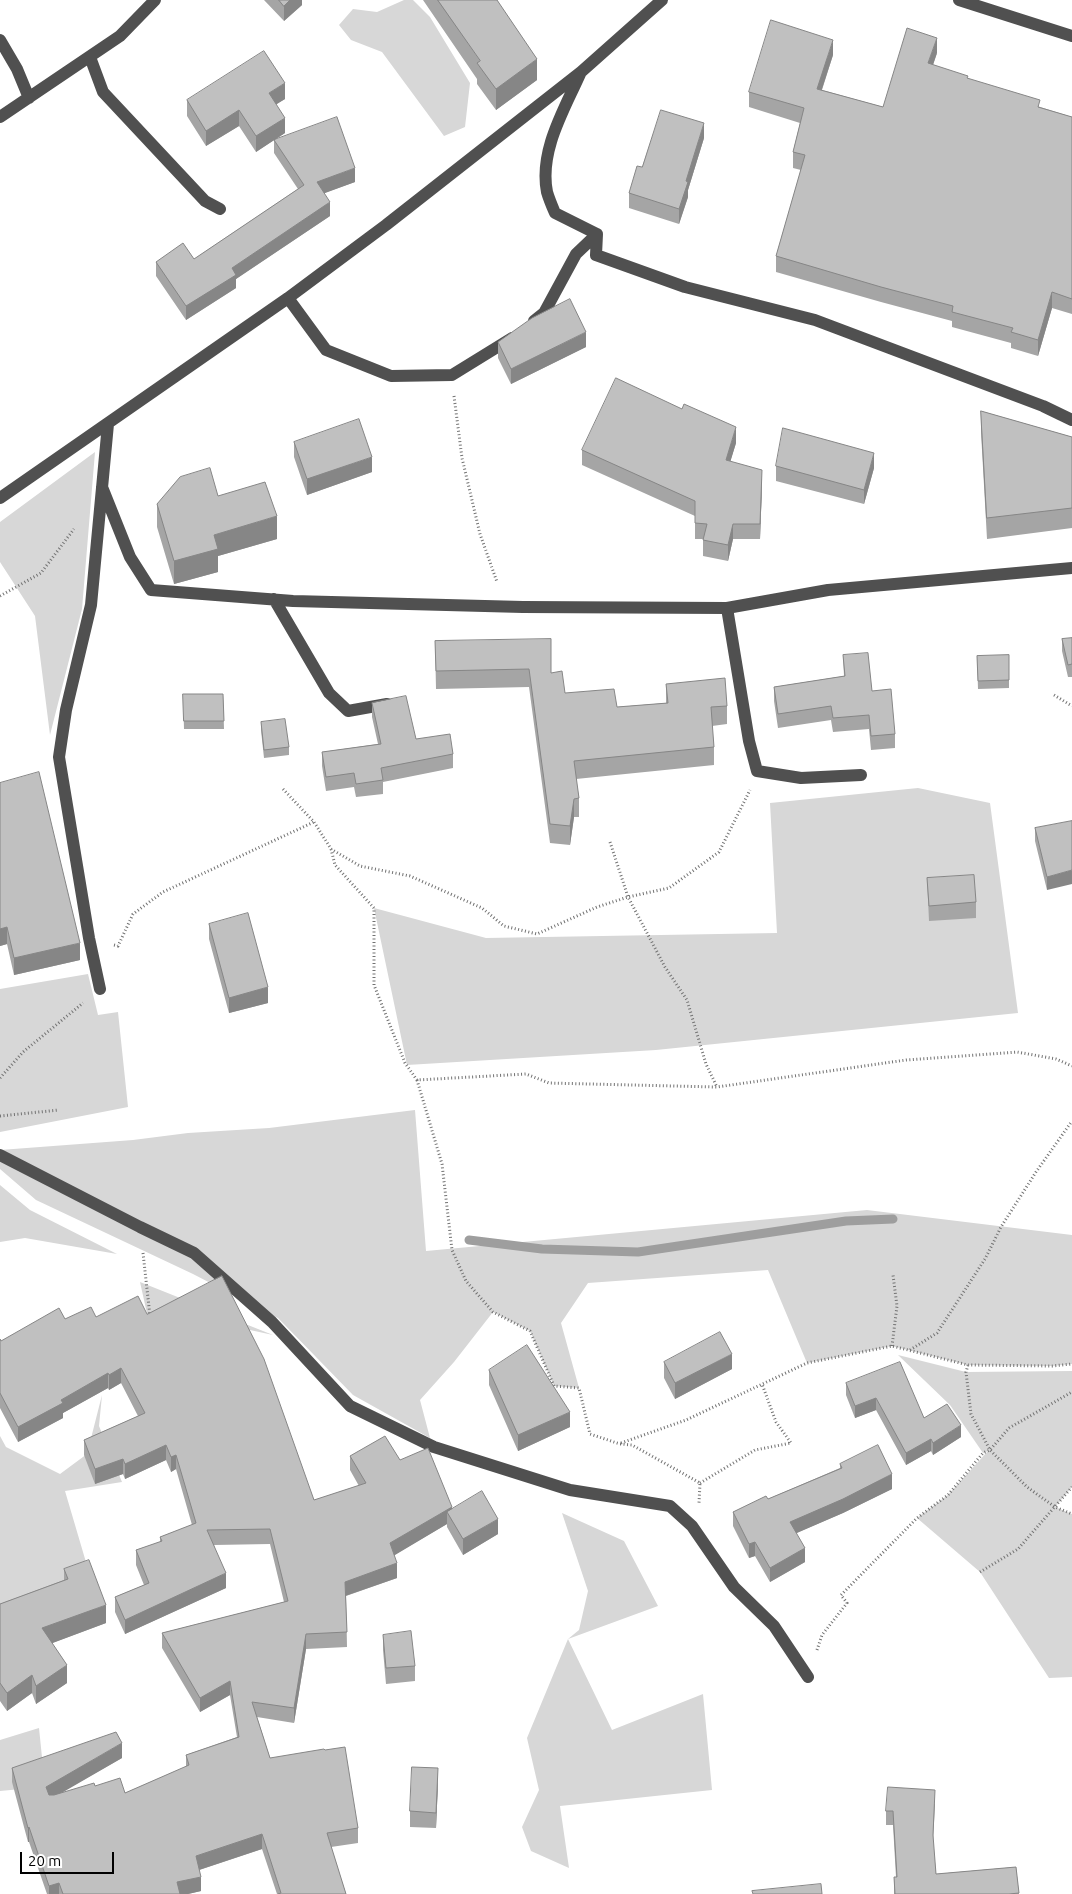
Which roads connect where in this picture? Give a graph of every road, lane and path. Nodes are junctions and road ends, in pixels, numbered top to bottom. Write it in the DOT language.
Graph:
graph roads {
  1 [pos="155,0"];
  2 [pos="662,0"];
  3 [pos="959,0"];
  4 [pos="1072,36"];
  5 [pos="0,40"];
  6 [pos="90,56"];
  7 [pos="581,72"];
  8 [pos="29,98"];
  9 [pos="0,117"];
  10 [pos="220,209"];
  11 [pos="597,234"];
  12 [pos="288,298"];
  13 [pos="452,375"];
  14 [pos="1072,420"];
  15 [pos="108,424"];
  16 [pos="102,486"];
  17 [pos="0,498"];
  18 [pos="76,526"];
  19 [pos="1072,568"];
  20 [pos="498,582"];
  21 [pos="0,596"];
  22 [pos="274,599"];
  23 [pos="727,608"];
  24 [pos="1054,695"];
  25 [pos="398,702"];
  26 [pos="1072,706"];
  27 [pos="757,771"];
  28 [pos="861,775"];
  29 [pos="283,789"];
  30 [pos="314,822"];
  31 [pos="610,842"];
  32 [pos="331,849"];
  33 [pos="628,897"];
  34 [pos="89,938"];
  35 [pos="100,989"];
  36 [pos="1072,1066"];
  37 [pos="0,1078"];
  38 [pos="417,1080"];
  39 [pos="717,1087"];
  40 [pos="59,1110"];
  41 [pos="0,1116"];
  42 [pos="1072,1121"];
  43 [pos="0,1155"];
  44 [pos="140,1228"];
  45 [pos="893,1275"];
  46 [pos="151,1321"];
  47 [pos="892,1346"];
  48 [pos="909,1350"];
  49 [pos="1072,1364"];
  50 [pos="968,1365"];
  51 [pos="762,1384"];
  52 [pos="1072,1392"];
  53 [pos="620,1444"];
  54 [pos="990,1450"];
  55 [pos="700,1483"];
  56 [pos="1072,1487"];
  57 [pos="670,1506"];
  58 [pos="1055,1507"];
  59 [pos="1072,1514"];
  60 [pos="980,1572"];
  61 [pos="808,1677"];
  1 -- 6 [label="street"];
  2 -- 7 [label="street"];
  3 -- 4 [label="street"];
  5 -- 8 [label="street"];
  6 -- 8 [label="street"];
  6 -- 10 [label="street"];
  7 -- 11 [label="street"];
  7 -- 12 [label="street"];
  8 -- 9 [label="street"];
  11 -- 13 [label="street"];
  11 -- 14 [label="street"];
  12 -- 13 [label="street"];
  12 -- 15 [label="street"];
  13 -- 20 [label="path"];
  15 -- 16 [label="street"];
  15 -- 17 [label="street"];
  16 -- 22 [label="street"];
  16 -- 34 [label="street"];
  18 -- 21 [label="path"];
  19 -- 23 [label="street"];
  22 -- 23 [label="street"];
  22 -- 25 [label="street"];
  23 -- 27 [label="street"];
  24 -- 26 [label="path"];
  27 -- 28 [label="street"];
  27 -- 33 [label="path"];
  29 -- 30 [label="path"];
  30 -- 32 [label="path"];
  30 -- 34 [label="path"];
  31 -- 33 [label="path"];
  32 -- 33 [label="path"];
  32 -- 38 [label="path"];
  33 -- 39 [label="path"];
  34 -- 35 [label="street"];
  35 -- 37 [label="path"];
  36 -- 39 [label="path"];
  38 -- 39 [label="path"];
  38 -- 53 [label="path"];
  40 -- 41 [label="path"];
  42 -- 48 [label="path"];
  43 -- 44 [label="street"];
  44 -- 46 [label="path"];
  44 -- 57 [label="street"];
  45 -- 47 [label="path"];
  47 -- 48 [label="path"];
  47 -- 51 [label="path"];
  48 -- 50 [label="path"];
  49 -- 50 [label="path"];
  50 -- 54 [label="path"];
  51 -- 53 [label="path"];
  51 -- 55 [label="path"];
  52 -- 54 [label="path"];
  53 -- 55 [label="path"];
  54 -- 58 [label="path"];
  54 -- 61 [label="path"];
  55 -- 57 [label="path"];
  56 -- 58 [label="path"];
  57 -- 61 [label="street"];
  58 -- 59 [label="path"];
  58 -- 60 [label="path"];
}
